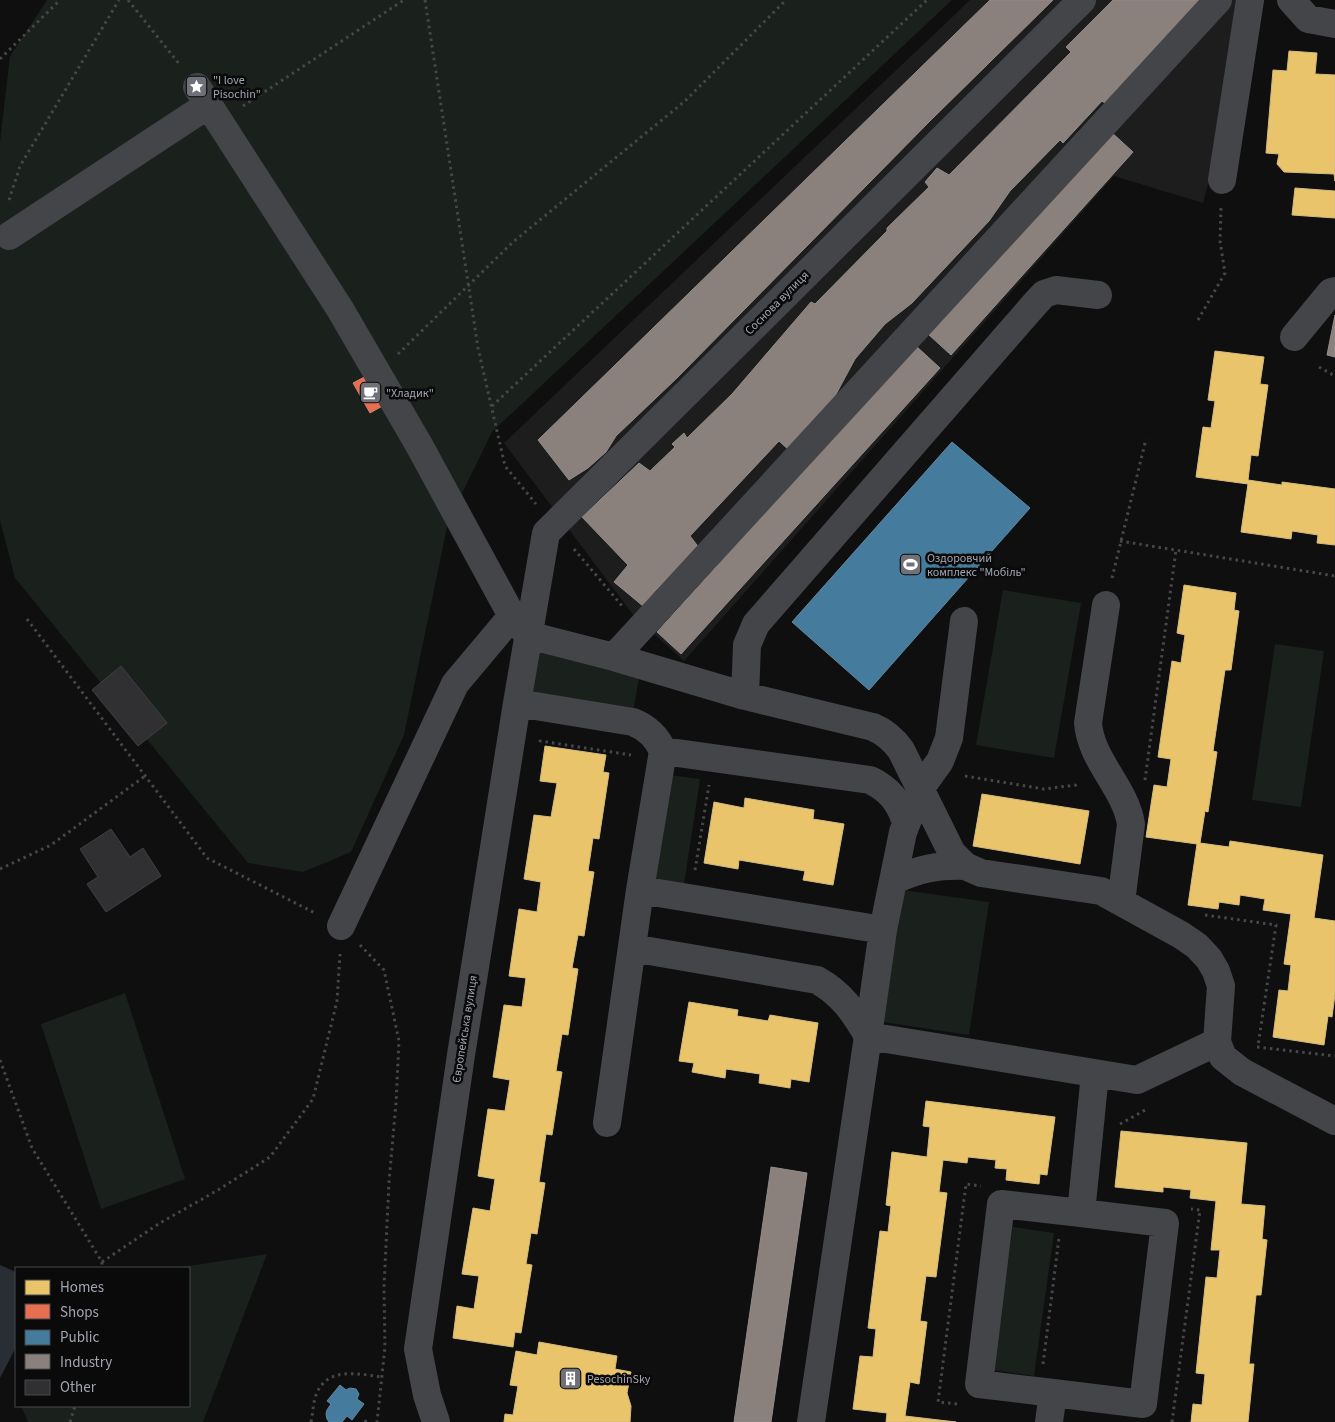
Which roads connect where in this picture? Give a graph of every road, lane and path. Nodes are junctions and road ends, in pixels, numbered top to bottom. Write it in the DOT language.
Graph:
graph roads {
  1 [pos="60,0"];
  2 [pos="119,0"];
  3 [pos="128,0"];
  4 [pos="404,0"];
  5 [pos="425,0"];
  6 [pos="786,0"];
  7 [pos="927,0"];
  8 [pos="1082,0"];
  9 [pos="1218,0"];
  10 [pos="1250,0"];
  11 [pos="1291,0"];
  12 [pos="1335,24"];
  13 [pos="0,59"];
  14 [pos="208,104"];
  15 [pos="1222,180"];
  16 [pos="9,236"];
  17 [pos="469,285"];
  18 [pos="1335,291"];
  19 [pos="1098,295"];
  20 [pos="1198,320"];
  21 [pos="1294,337"];
  22 [pos="1319,367"];
  23 [pos="378,374"];
  24 [pos="1335,376"];
  25 [pos="491,406"];
  26 [pos="1146,439"];
  27 [pos="554,525"];
  28 [pos="1120,541"];
  29 [pos="1176,550"];
  30 [pos="1335,576"];
  31 [pos="1106,605"];
  32 [pos="27,620"];
  33 [pos="964,621"];
  34 [pos="520,626"];
  35 [pos="640,628"];
  36 [pos="614,658"];
  37 [pos="745,696"];
  38 [pos="517,703"];
  39 [pos="538,751"];
  40 [pos="662,755"];
  41 [pos="713,758"];
  42 [pos="1104,765"];
  43 [pos="145,776"];
  44 [pos="926,780"];
  45 [pos="1145,783"];
  46 [pos="906,823"];
  47 [pos="964,866"];
  48 [pos="0,869"];
  49 [pos="893,881"];
  50 [pos="640,890"];
  51 [pos="691,898"];
  52 [pos="1121,902"];
  53 [pos="1199,914"];
  54 [pos="341,926"];
  55 [pos="883,930"];
  56 [pos="632,948"];
  57 [pos="868,1036"];
  58 [pos="1217,1042"];
  59 [pos="1258,1046"];
  60 [pos="1253,1049"];
  61 [pos="1335,1056"];
  62 [pos="0,1060"];
  63 [pos="1095,1074"];
  64 [pos="1149,1108"];
  65 [pos="1335,1121"];
  66 [pos="607,1123"];
  67 [pos="1115,1127"];
  68 [pos="985,1186"];
  69 [pos="1190,1209"];
  70 [pos="1081,1213"];
  71 [pos="102,1262"];
  72 [pos="102,1267"];
  73 [pos="382,1376"];
  74 [pos="1046,1392"];
  75 [pos="958,1404"];
  76 [pos="74,1407"];
  77 [pos="70,1422"];
  78 [pos="311,1422"];
  79 [pos="377,1422"];
  80 [pos="436,1422"];
  81 [pos="812,1422"];
  82 [pos="1049,1422"];
  83 [pos="1172,1422"];
  1 -- 13 [label="path"];
  2 -- 16 [label="path"];
  3 -- 14 [label="path"];
  4 -- 14 [label="path"];
  5 -- 17 [label="path"];
  6 -- 17 [label="path"];
  7 -- 25 [label="path"];
  8 -- 27 [label="street, Соснова вулиця"];
  9 -- 35 [label="street"];
  10 -- 15 [label="street"];
  11 -- 12 [label="street"];
  14 -- 16 [label="street"];
  14 -- 23 [label="street"];
  15 -- 20 [label="path"];
  17 -- 23 [label="path"];
  17 -- 25 [label="path"];
  18 -- 21 [label="street"];
  19 -- 37 [label="street"];
  22 -- 24 [label="path"];
  23 -- 34 [label="street"];
  25 -- 27 [label="path"];
  26 -- 28 [label="path"];
  27 -- 34 [label="street, Соснова вулиця"];
  27 -- 35 [label="path"];
  28 -- 29 [label="path"];
  28 -- 31 [label="path"];
  29 -- 30 [label="path"];
  29 -- 45 [label="path"];
  31 -- 42 [label="street"];
  32 -- 43 [label="path"];
  33 -- 44 [label="street"];
  34 -- 36 [label="street"];
  34 -- 38 [label="street, Європейська вулиця"];
  34 -- 54 [label="street"];
  35 -- 36 [label="street"];
  36 -- 37 [label="street"];
  37 -- 44 [label="street"];
  38 -- 40 [label="street"];
  38 -- 80 [label="street, Європейська вулиця"];
  39 -- 40 [label="path"];
  40 -- 41 [label="street"];
  40 -- 50 [label="street"];
  41 -- 46 [label="street"];
  41 -- 51 [label="path"];
  42 -- 44 [label="path"];
  42 -- 52 [label="street"];
  43 -- 48 [label="path"];
  43 -- 54 [label="path"];
  44 -- 46 [label="street"];
  44 -- 47 [label="street"];
  46 -- 49 [label="street"];
  47 -- 49 [label="street"];
  47 -- 52 [label="street"];
  49 -- 55 [label="street"];
  50 -- 51 [label="street"];
  50 -- 56 [label="street"];
  51 -- 55 [label="street"];
  52 -- 58 [label="street"];
  53 -- 59 [label="path"];
  54 -- 71 [label="path"];
  54 -- 73 [label="path"];
  55 -- 57 [label="street"];
  56 -- 57 [label="street"];
  56 -- 66 [label="street"];
  57 -- 63 [label="street"];
  57 -- 81 [label="street"];
  58 -- 63 [label="street"];
  58 -- 65 [label="street"];
  59 -- 60 [label="path"];
  59 -- 61 [label="path"];
  62 -- 71 [label="path"];
  63 -- 70 [label="street"];
  64 -- 67 [label="path"];
  68 -- 75 [label="path"];
  69 -- 83 [label="path"];
  70 -- 74 [label="path"];
  70 -- 74 [label="street"];
  70 -- 74 [label="street"];
  71 -- 72 [label="path"];
  73 -- 78 [label="path"];
  73 -- 79 [label="path"];
  74 -- 82 [label="street"];
  76 -- 77 [label="path"];
}
